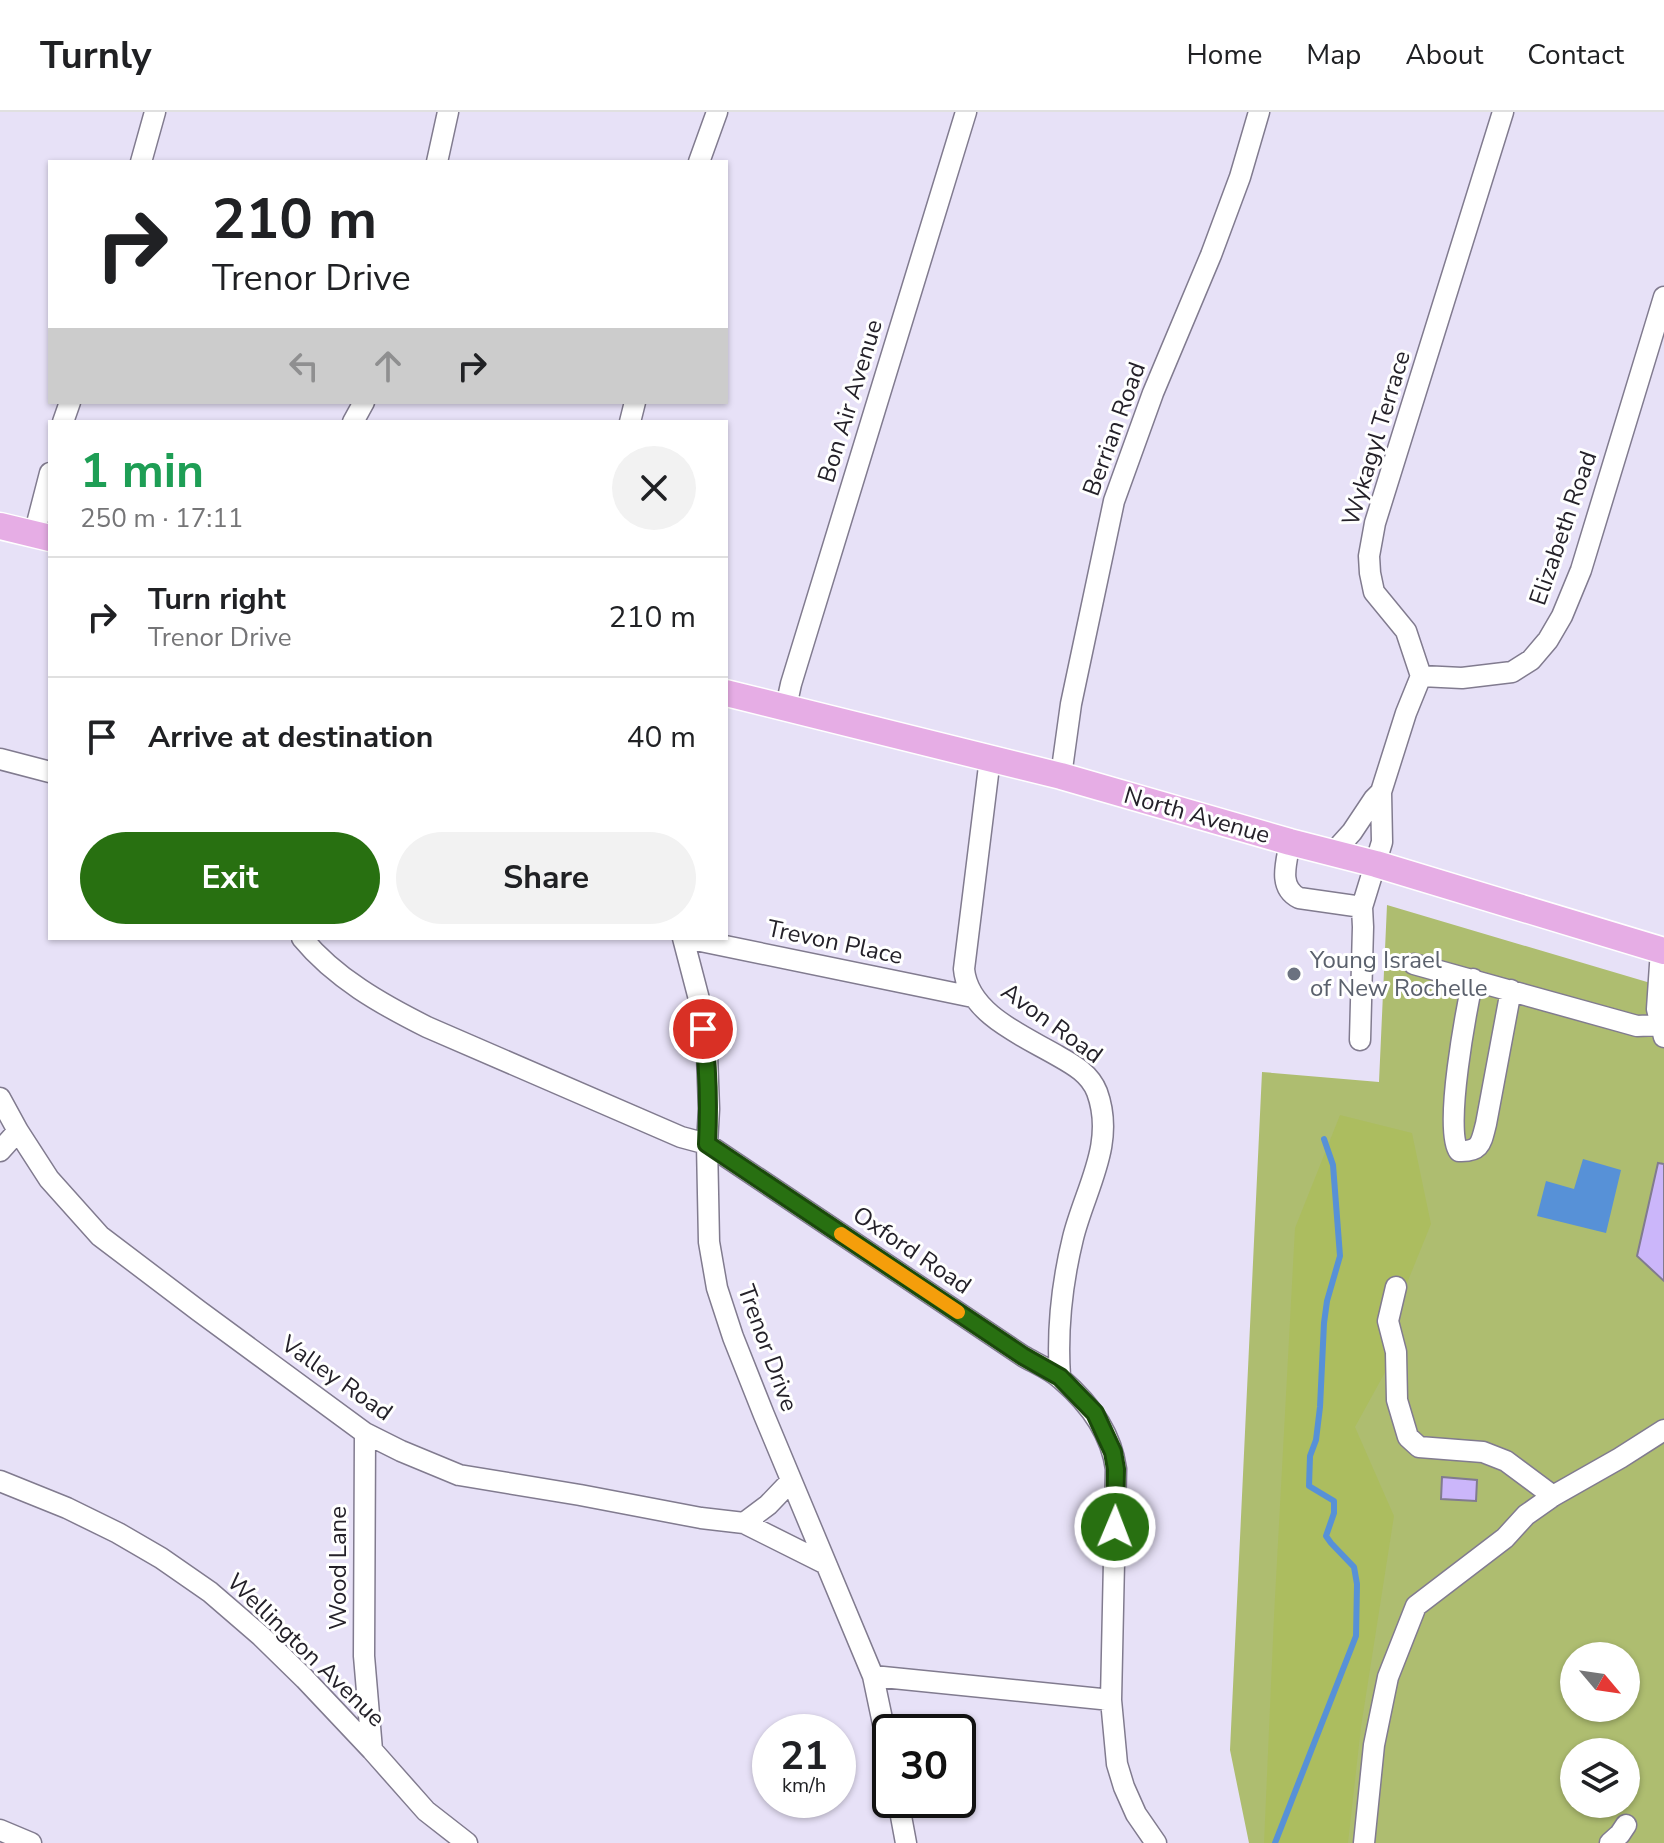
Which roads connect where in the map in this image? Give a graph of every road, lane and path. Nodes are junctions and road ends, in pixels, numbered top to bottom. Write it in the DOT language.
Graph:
graph roads {
  1 [pos="155,112"];
  2 [pos="717,112"];
  3 [pos="966,112"];
  4 [pos="1259,112"];
  5 [pos="1503,112"];
  6 [pos="444,118"];
  7 [pos="142,160"];
  8 [pos="437,160"];
  9 [pos="700,160"];
  10 [pos="1664,297"];
  11 [pos="48,489"];
  12 [pos="0,526"];
  13 [pos="42,536"];
  14 [pos="1421,676"];
  15 [pos="728,693"];
  16 [pos="786,707"];
  17 [pos="990,758"];
  18 [pos="0,759"];
  19 [pos="48,771"];
  20 [pos="1061,776"];
  21 [pos="1381,792"];
  22 [pos="1290,842"];
  23 [pos="1333,853"];
  24 [pos="1376,864"];
  25 [pos="1362,907"];
  26 [pos="304,940"];
  27 [pos="685,940"];
  28 [pos="695,940"];
  29 [pos="1663,950"];
  30 [pos="1414,964"];
  31 [pos="1473,979"];
  32 [pos="1511,990"];
  33 [pos="973,997"];
  34 [pos="1662,1031"];
  35 [pos="1360,1040"];
  36 [pos="0,1098"];
  37 [pos="18,1131"];
  38 [pos="707,1144"];
  39 [pos="0,1151"];
  40 [pos="1396,1287"];
  41 [pos="1060,1377"];
  42 [pos="1664,1430"];
  43 [pos="365,1433"];
  44 [pos="0,1481"];
  45 [pos="791,1481"];
  46 [pos="1553,1496"];
  47 [pos="744,1523"];
  48 [pos="826,1564"];
  49 [pos="873,1676"];
  50 [pos="1111,1700"];
  51 [pos="881,1714"];
  52 [pos="372,1750"];
  53 [pos="901,1818"];
  54 [pos="1626,1825"];
  55 [pos="0,1830"];
  56 [pos="31,1843"];
  57 [pos="467,1843"];
  58 [pos="906,1843"];
  59 [pos="1156,1843"];
  60 [pos="1364,1843"];
  61 [pos="1610,1843"];
  1 -- 7 [label="street"];
  2 -- 9 [label="street"];
  3 -- 16 [label="street, Bon Air Avenue"];
  4 -- 20 [label="street, Berrian Road"];
  5 -- 14 [label="street, Wykagyl Terrace"];
  6 -- 8 [label="street"];
  10 -- 14 [label="street, Elizabeth Road"];
  11 -- 13 [label="street"];
  12 -- 13 [label="main road"];
  14 -- 21 [label="street"];
  15 -- 16 [label="main road, North Avenue"];
  16 -- 17 [label="main road, North Avenue"];
  17 -- 20 [label="main road, North Avenue"];
  17 -- 33 [label="street, Avon Road"];
  18 -- 19 [label="street"];
  20 -- 22 [label="main road, North Avenue"];
  21 -- 23 [label="street"];
  21 -- 24 [label="street"];
  22 -- 23 [label="main road, North Avenue"];
  22 -- 25 [label="street"];
  23 -- 24 [label="main road, North Avenue"];
  24 -- 25 [label="street"];
  24 -- 29 [label="main road, North Avenue"];
  25 -- 35 [label="street"];
  26 -- 38 [label="street, Oxford Road"];
  27 -- 38 [label="street, Trenor Drive"];
  28 -- 33 [label="street, Trevon Place"];
  29 -- 34 [label="street"];
  30 -- 31 [label="street"];
  31 -- 32 [label="street"];
  31 -- 32 [label="street"];
  32 -- 34 [label="street"];
  33 -- 41 [label="street, Avon Road"];
  36 -- 37 [label="street, Valley Road"];
  37 -- 39 [label="street"];
  37 -- 43 [label="street, Valley Road"];
  38 -- 41 [label="street, Oxford Road"];
  38 -- 45 [label="street, Trenor Drive"];
  40 -- 46 [label="street"];
  41 -- 50 [label="street, Oxford Road"];
  42 -- 46 [label="street"];
  43 -- 47 [label="street, Valley Road"];
  43 -- 52 [label="street, Wood Lane"];
  44 -- 52 [label="street, Wellington Avenue"];
  45 -- 47 [label="street"];
  45 -- 48 [label="street, Trenor Drive"];
  46 -- 60 [label="street"];
  47 -- 48 [label="street, Valley Road"];
  48 -- 49 [label="street, Trenor Drive"];
  49 -- 50 [label="street"];
  49 -- 51 [label="street, Trenor Drive"];
  50 -- 59 [label="street, Oxford Road"];
  52 -- 57 [label="street, Wellington Avenue"];
  53 -- 58 [label="street"];
  54 -- 61 [label="street"];
  55 -- 56 [label="street"];
}
